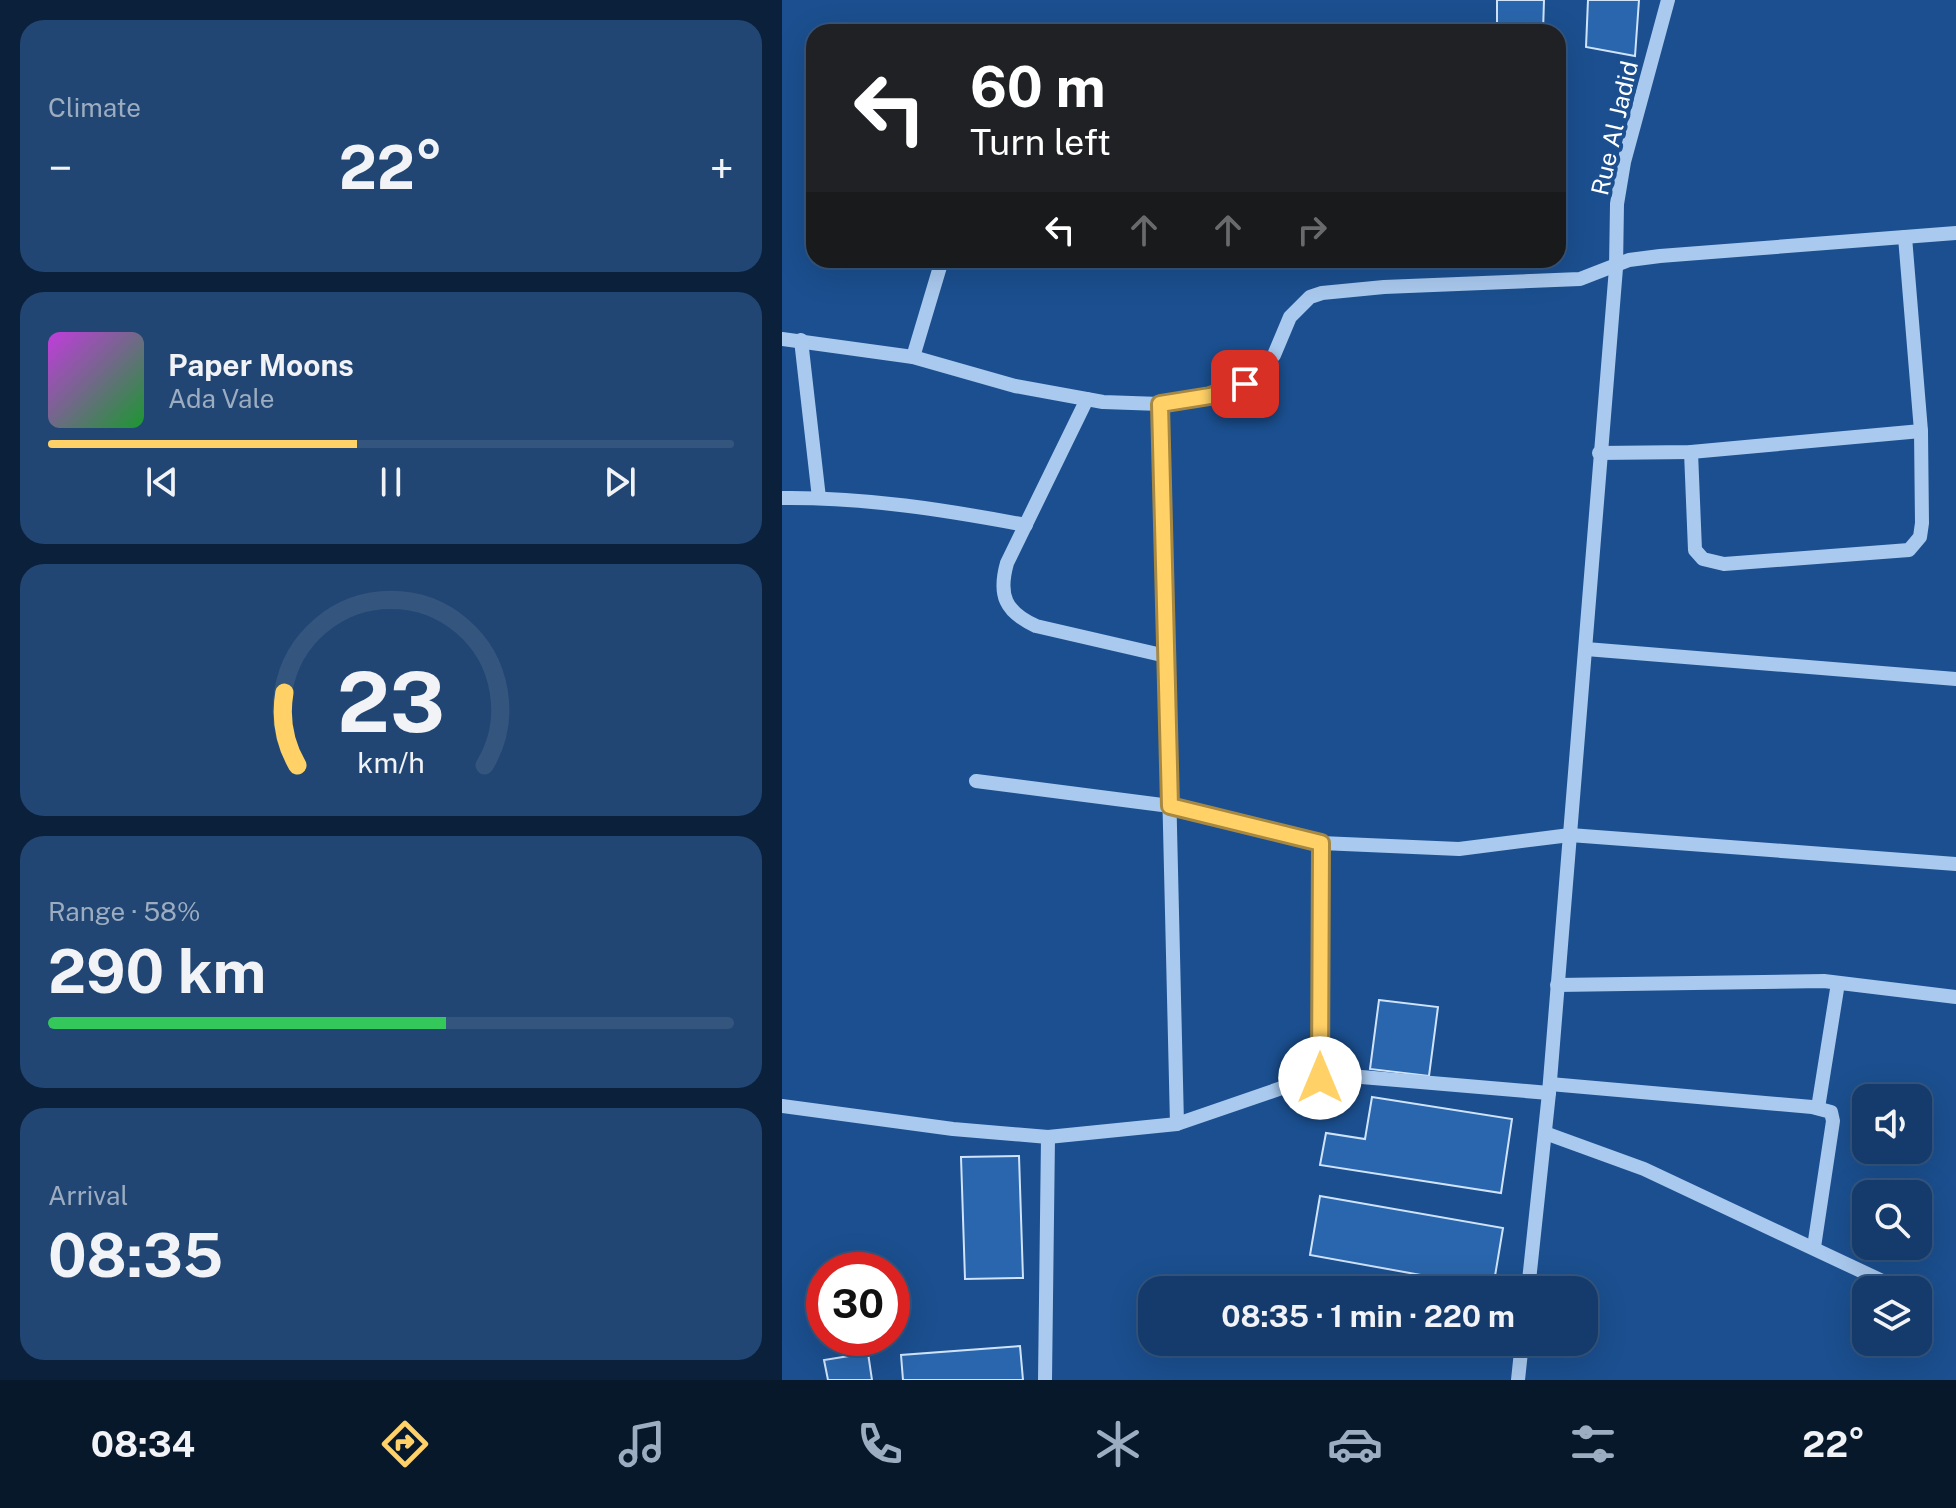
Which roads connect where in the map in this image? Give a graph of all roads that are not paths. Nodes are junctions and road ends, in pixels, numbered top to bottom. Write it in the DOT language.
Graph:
graph roads {
  1 [pos="1668,0"];
  2 [pos="1956,233"];
  3 [pos="1905,237"];
  4 [pos="940,268"];
  5 [pos="1616,268"];
  6 [pos="782,339"];
  7 [pos="801,340"];
  8 [pos="913,357"];
  9 [pos="1087,399"];
  10 [pos="1160,404"];
  11 [pos="1921,431"];
  12 [pos="1691,452"];
  13 [pos="1599,453"];
  14 [pos="782,498"];
  15 [pos="819,498"];
  16 [pos="1026,525"];
  17 [pos="1586,649"];
  18 [pos="1166,656"];
  19 [pos="1956,679"];
  20 [pos="976,781"];
  21 [pos="1170,806"];
  22 [pos="1570,835"];
  23 [pos="1321,843"];
  24 [pos="1956,864"];
  25 [pos="1838,983"];
  26 [pos="1557,985"];
  27 [pos="1956,997"];
  28 [pos="1320,1078"];
  29 [pos="1550,1089"];
  30 [pos="782,1106"];
  31 [pos="1818,1108"];
  32 [pos="1177,1124"];
  33 [pos="1545,1133"];
  34 [pos="1048,1137"];
  35 [pos="1814,1247"];
  36 [pos="1530,1276"];
  37 [pos="1873,1276"];
  38 [pos="1521,1356"];
  39 [pos="1045,1380"];
  40 [pos="1518,1380"];
  1 -- 5 [label="street, Rue Al Jadid"];
  2 -- 3 [label="street"];
  3 -- 5 [label="street"];
  3 -- 11 [label="street"];
  4 -- 8 [label="street"];
  5 -- 10 [label="street"];
  5 -- 13 [label="street, Rue Al Jadid"];
  6 -- 7 [label="street"];
  7 -- 8 [label="street"];
  7 -- 15 [label="street"];
  8 -- 9 [label="street"];
  9 -- 10 [label="street"];
  9 -- 16 [label="street"];
  10 -- 18 [label="street"];
  11 -- 12 [label="street"];
  11 -- 12 [label="street"];
  12 -- 13 [label="street"];
  13 -- 17 [label="street, Rue Al Jadid"];
  14 -- 15 [label="street"];
  15 -- 16 [label="street"];
  16 -- 18 [label="street"];
  17 -- 19 [label="street"];
  17 -- 22 [label="street, Rue Al Jadid"];
  18 -- 21 [label="street"];
  20 -- 21 [label="street"];
  21 -- 23 [label="street"];
  21 -- 32 [label="street"];
  22 -- 23 [label="street"];
  22 -- 24 [label="street"];
  22 -- 26 [label="street, Rue Al Jadid"];
  23 -- 28 [label="street"];
  25 -- 26 [label="street"];
  25 -- 27 [label="street"];
  25 -- 31 [label="street"];
  26 -- 29 [label="street, Rue Al Jadid"];
  28 -- 29 [label="street"];
  28 -- 32 [label="street"];
  29 -- 31 [label="street"];
  29 -- 33 [label="street, Rue Al Jadid"];
  30 -- 34 [label="street"];
  31 -- 35 [label="street"];
  32 -- 34 [label="street"];
  33 -- 35 [label="street"];
  33 -- 36 [label="street, Rue Al Jadid"];
  34 -- 39 [label="street"];
  35 -- 37 [label="street"];
  38 -- 40 [label="street"];
}
